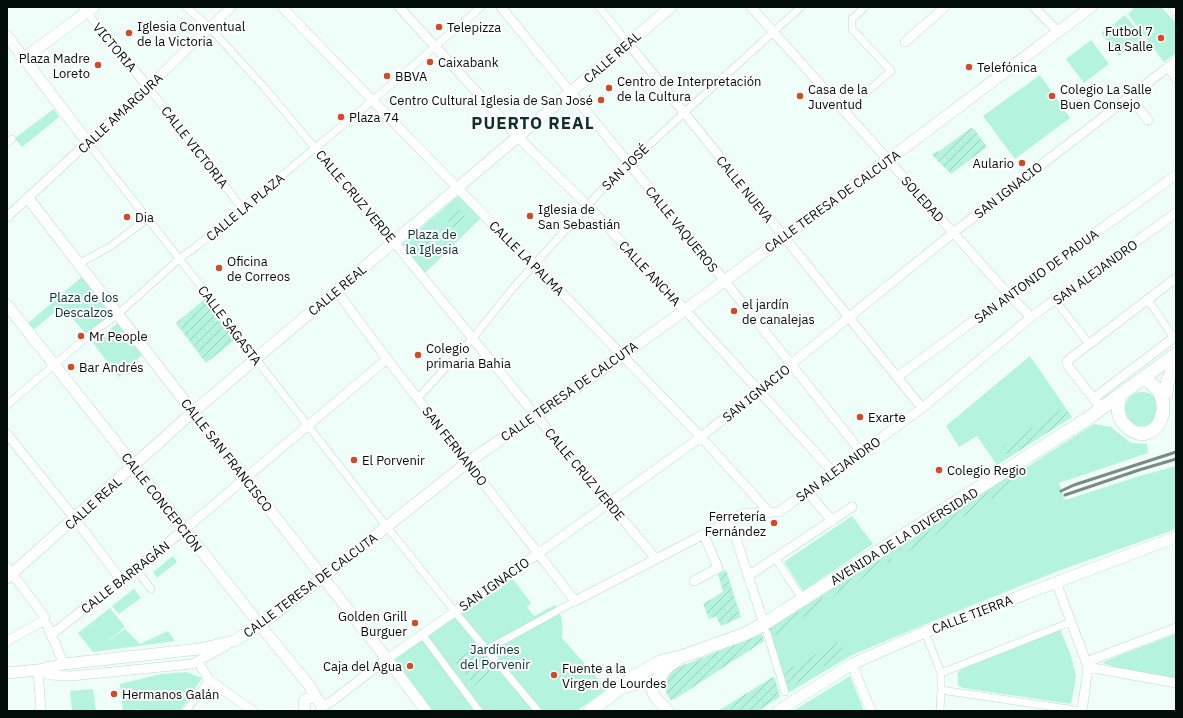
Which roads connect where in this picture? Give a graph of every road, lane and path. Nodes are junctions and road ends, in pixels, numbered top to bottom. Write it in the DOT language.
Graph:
graph roads {
  1 [pos="186,7"];
  2 [pos="231,7"];
  3 [pos="282,7"];
  4 [pos="399,7"];
  5 [pos="481,7"];
  6 [pos="501,7"];
  7 [pos="599,7"];
  8 [pos="671,7"];
  9 [pos="751,7"];
  10 [pos="801,7"];
  11 [pos="865,7"];
  12 [pos="945,7"];
  13 [pos="1034,7"];
  14 [pos="1091,7"];
  15 [pos="1173,7"];
  16 [pos="88,9"];
  17 [pos="1176,10"];
  18 [pos="210,28"];
  19 [pos="774,32"];
  20 [pos="1058,32"];
  21 [pos="7,36"];
  22 [pos="108,38"];
  23 [pos="905,42"];
  24 [pos="628,43"];
  25 [pos="435,46"];
  26 [pos="24,58"];
  27 [pos="1176,61"];
  28 [pos="1168,68"];
  29 [pos="1176,78"];
  30 [pos="148,87"];
  31 [pos="572,92"];
  32 [pos="865,93"];
  33 [pos="1130,97"];
  34 [pos="373,100"];
  35 [pos="684,113"];
  36 [pos="1148,120"];
  37 [pos="518,137"];
  38 [pos="88,143"];
  39 [pos="316,148"];
  40 [pos="888,160"];
  41 [pos="628,163"];
  42 [pos="1176,175"];
  43 [pos="459,188"];
  44 [pos="28,198"];
  45 [pos="587,205"];
  46 [pos="242,208"];
  47 [pos="1176,213"];
  48 [pos="7,217"];
  49 [pos="147,219"];
  50 [pos="953,233"];
  51 [pos="784,237"];
  52 [pos="394,242"];
  53 [pos="179,259"];
  54 [pos="79,264"];
  55 [pos="535,265"];
  56 [pos="1176,278"];
  57 [pos="724,280"];
  58 [pos="336,290"];
  59 [pos="1009,295"];
  60 [pos="1055,300"];
  61 [pos="1148,300"];
  62 [pos="7,305"];
  63 [pos="685,310"];
  64 [pos="118,314"];
  65 [pos="849,318"];
  66 [pos="1031,318"];
  67 [pos="1175,337"];
  68 [pos="473,338"];
  69 [pos="1089,344"];
  70 [pos="1176,354"];
  71 [pos="622,355"];
  72 [pos="256,359"];
  73 [pos="387,359"];
  74 [pos="791,365"];
  75 [pos="54,366"];
  76 [pos="1176,367"];
  77 [pos="897,377"];
  78 [pos="1143,379"];
  79 [pos="759,391"];
  80 [pos="1166,393"];
  81 [pos="1120,396"];
  82 [pos="418,398"];
  83 [pos="1098,403"];
  84 [pos="7,405"];
  85 [pos="922,408"];
  86 [pos="193,412"];
  87 [pos="535,415"];
  88 [pos="1122,422"];
  89 [pos="308,424"];
  90 [pos="7,434"];
  91 [pos="701,436"];
  92 [pos="861,452"];
  93 [pos="468,462"];
  94 [pos="134,466"];
  95 [pos="833,472"];
  96 [pos="244,478"];
  97 [pos="807,491"];
  98 [pos="609,503"];
  99 [pos="852,507"];
  100 [pos="769,512"];
  101 [pos="75,518"];
  102 [pos="730,520"];
  103 [pos="832,521"];
  104 [pos="387,527"];
  105 [pos="185,529"];
  106 [pos="704,535"];
  107 [pos="1176,538"];
  108 [pos="539,553"];
  109 [pos="775,558"];
  110 [pos="656,559"];
  111 [pos="136,569"];
  112 [pos="9,573"];
  113 [pos="748,576"];
  114 [pos="323,577"];
  115 [pos="121,580"];
  116 [pos="694,581"];
  117 [pos="1056,582"];
  118 [pos="151,589"];
  119 [pos="799,594"];
  120 [pos="576,601"];
  121 [pos="455,612"];
  122 [pos="43,621"];
  123 [pos="1071,622"];
  124 [pos="260,625"];
  125 [pos="1176,628"];
  126 [pos="766,629"];
  127 [pos="924,632"];
  128 [pos="422,634"];
  129 [pos="52,635"];
  130 [pos="234,640"];
  131 [pos="7,641"];
  132 [pos="486,650"];
  133 [pos="387,659"];
  134 [pos="198,661"];
  135 [pos="64,664"];
  136 [pos="852,664"];
  137 [pos="1087,664"];
  138 [pos="38,670"];
  139 [pos="8,672"];
  140 [pos="940,673"];
  141 [pos="651,678"];
  142 [pos="209,680"];
  143 [pos="1176,683"];
  144 [pos="942,690"];
  145 [pos="785,692"];
  146 [pos="322,707"];
  147 [pos="303,709"];
  148 [pos="666,709"];
  149 [pos="39,711"];
  150 [pos="186,711"];
  151 [pos="253,711"];
  152 [pos="426,711"];
  153 [pos="479,711"];
  154 [pos="538,711"];
  155 [pos="590,711"];
  156 [pos="778,711"];
  157 [pos="871,711"];
  158 [pos="940,711"];
  159 [pos="1082,711"];
  1 -- 18 [label="street, CALLE CRUZ VERDE"];
  2 -- 18 [label="street, CALLE AMARGURA"];
  3 -- 34 [label="street, CALLE LA PALMA"];
  4 -- 25 [label="street, CALLE ANCHA"];
  5 -- 25 [label="street, CALLE LA PLAZA"];
  6 -- 31 [label="street, CALLE VAQUEROS"];
  7 -- 24 [label="street, CALLE NUEVA"];
  8 -- 24 [label="street, CALLE REAL"];
  9 -- 19 [label="street, SOLEDAD"];
  10 -- 19 [label="street, SAN JOSÉ"];
  11 -- 32 [label="street"];
  12 -- 23 [label="street"];
  13 -- 20 [label="street"];
  14 -- 20 [label="street, CALLE TERESA DE CALCUTA"];
  15 -- 17 [label="street"];
  16 -- 22 [label="street, VICTORIA"];
  16 -- 26 [label="street"];
  18 -- 30 [label="street, CALLE AMARGURA"];
  18 -- 39 [label="street, CALLE CRUZ VERDE"];
  19 -- 35 [label="street, SAN JOSÉ"];
  19 -- 40 [label="street, SOLEDAD"];
  20 -- 40 [label="street, CALLE TERESA DE CALCUTA"];
  21 -- 26 [label="street, CALLE SAGASTA"];
  22 -- 30 [label="street, VICTORIA"];
  24 -- 31 [label="street, CALLE REAL"];
  24 -- 35 [label="street, CALLE NUEVA"];
  25 -- 34 [label="street, CALLE LA PLAZA"];
  25 -- 37 [label="street, CALLE ANCHA"];
  26 -- 38 [label="street, CALLE SAGASTA"];
  27 -- 28 [label="street, SAN IGNACIO"];
  28 -- 29 [label="street"];
  28 -- 33 [label="street, SAN IGNACIO"];
  30 -- 38 [label="street, CALLE AMARGURA"];
  30 -- 46 [label="street, CALLE VICTORIA"];
  31 -- 37 [label="street, CALLE REAL"];
  31 -- 41 [label="street, CALLE VAQUEROS"];
  33 -- 36 [label="street"];
  33 -- 50 [label="street, SAN IGNACIO"];
  34 -- 39 [label="street, CALLE LA PLAZA"];
  34 -- 43 [label="street, CALLE LA PALMA"];
  35 -- 41 [label="street, SAN JOSÉ"];
  35 -- 51 [label="street, CALLE NUEVA"];
  37 -- 43 [label="street, CALLE REAL"];
  37 -- 45 [label="street, CALLE ANCHA"];
  38 -- 44 [label="street, CALLE AMARGURA"];
  38 -- 49 [label="street, CALLE SAGASTA"];
  39 -- 46 [label="street, CALLE LA PLAZA"];
  39 -- 52 [label="street, CALLE CRUZ VERDE"];
  40 -- 50 [label="street, SOLEDAD"];
  40 -- 51 [label="street, CALLE TERESA DE CALCUTA"];
  41 -- 45 [label="street, SAN JOSÉ"];
  41 -- 57 [label="street, CALLE VAQUEROS"];
  42 -- 59 [label="street, SAN ANTONIO DE PADUA"];
  43 -- 52 [label="street, CALLE REAL"];
  43 -- 55 [label="street, CALLE LA PALMA"];
  44 -- 48 [label="street, CALLE AMARGURA"];
  44 -- 54 [label="street, CALLE SAN FRANCISCO"];
  45 -- 55 [label="street, SAN JOSÉ"];
  45 -- 63 [label="street, CALLE ANCHA"];
  46 -- 53 [label="street, CALLE LA PLAZA"];
  47 -- 60 [label="street, SAN ALEJANDRO"];
  49 -- 53 [label="street, CALLE SAGASTA"];
  49 -- 54 [label="street"];
  50 -- 59 [label="street, SOLEDAD"];
  50 -- 65 [label="street, SAN IGNACIO"];
  51 -- 57 [label="street, CALLE TERESA DE CALCUTA"];
  51 -- 65 [label="street, CALLE NUEVA"];
  52 -- 58 [label="street, CALLE REAL"];
  52 -- 68 [label="street, CALLE CRUZ VERDE"];
  53 -- 64 [label="street, CALLE LA PLAZA"];
  53 -- 72 [label="street, CALLE SAGASTA"];
  54 -- 64 [label="street, CALLE SAN FRANCISCO"];
  55 -- 68 [label="street, SAN JOSÉ"];
  55 -- 71 [label="street, CALLE LA PALMA"];
  56 -- 61 [label="street"];
  57 -- 63 [label="street, CALLE TERESA DE CALCUTA"];
  57 -- 74 [label="street, CALLE VAQUEROS"];
  58 -- 72 [label="street, CALLE REAL"];
  58 -- 73 [label="street, SAN FERNANDO"];
  59 -- 66 [label="street, SOLEDAD"];
  59 -- 77 [label="street, SAN ANTONIO DE PADUA"];
  60 -- 66 [label="street, SAN ALEJANDRO"];
  60 -- 69 [label="street"];
  61 -- 67 [label="street"];
  61 -- 69 [label="street"];
  62 -- 75 [label="street, CALLE CONCEPCIÓN"];
  63 -- 71 [label="street, CALLE TERESA DE CALCUTA"];
  63 -- 79 [label="street, CALLE ANCHA"];
  64 -- 75 [label="street, CALLE LA PLAZA"];
  64 -- 86 [label="street, CALLE SAN FRANCISCO"];
  65 -- 74 [label="street, SAN IGNACIO"];
  65 -- 77 [label="street, CALLE NUEVA"];
  66 -- 85 [label="street, SAN ALEJANDRO"];
  67 -- 83 [label="street"];
  68 -- 82 [label="street, SAN JOSÉ"];
  68 -- 87 [label="street, CALLE CRUZ VERDE"];
  69 -- 83 [label="street"];
  70 -- 78 [label="main road, AVENIDA DE LA DIVERSIDAD"];
  71 -- 87 [label="street, CALLE TERESA DE CALCUTA"];
  71 -- 91 [label="street, CALLE LA PALMA"];
  72 -- 86 [label="street, CALLE REAL"];
  72 -- 89 [label="street, CALLE SAGASTA"];
  73 -- 82 [label="street, SAN FERNANDO"];
  73 -- 89 [label="street, CALLE BARRAGÁN"];
  74 -- 79 [label="street, SAN IGNACIO"];
  74 -- 92 [label="street, CALLE VAQUEROS"];
  75 -- 84 [label="street, CALLE LA PLAZA"];
  75 -- 94 [label="street, CALLE CONCEPCIÓN"];
  76 -- 80 [label="main road"];
  77 -- 85 [label="street, CALLE NUEVA"];
  78 -- 80 [label="main road"];
  78 -- 81 [label="main road, AVENIDA DE LA DIVERSIDAD"];
  79 -- 91 [label="street, SAN IGNACIO"];
  79 -- 95 [label="street, CALLE ANCHA"];
  80 -- 88 [label="main road"];
  81 -- 83 [label="main road, AVENIDA DE LA DIVERSIDAD"];
  81 -- 88 [label="main road"];
  82 -- 93 [label="street, SAN FERNANDO"];
  83 -- 88 [label="main road"];
  83 -- 126 [label="main road, AVENIDA DE LA DIVERSIDAD"];
  85 -- 92 [label="street, SAN ALEJANDRO"];
  86 -- 94 [label="street, CALLE REAL"];
  86 -- 96 [label="street, CALLE SAN FRANCISCO"];
  87 -- 93 [label="street, CALLE TERESA DE CALCUTA"];
  87 -- 98 [label="street, CALLE CRUZ VERDE"];
  89 -- 96 [label="street, CALLE BARRAGÁN"];
  89 -- 104 [label="street, CALLE SAGASTA"];
  90 -- 101 [label="street"];
  91 -- 98 [label="street, SAN IGNACIO"];
  91 -- 100 [label="street, CALLE LA PALMA"];
  92 -- 95 [label="street, SAN ALEJANDRO"];
  93 -- 104 [label="street, CALLE TERESA DE CALCUTA"];
  93 -- 108 [label="street, SAN FERNANDO"];
  94 -- 101 [label="street, CALLE REAL"];
  94 -- 105 [label="street, CALLE CONCEPCIÓN"];
  95 -- 97 [label="street, SAN ALEJANDRO"];
  96 -- 105 [label="street, CALLE BARRAGÁN"];
  96 -- 114 [label="street, CALLE SAN FRANCISCO"];
  97 -- 100 [label="street, SAN ALEJANDRO"];
  97 -- 103 [label="street"];
  98 -- 108 [label="street, SAN IGNACIO"];
  98 -- 110 [label="street, CALLE CRUZ VERDE"];
  99 -- 103 [label="street"];
  100 -- 102 [label="street, SAN ALEJANDRO"];
  101 -- 112 [label="street, CALLE REAL"];
  101 -- 115 [label="street"];
  102 -- 106 [label="street, SAN ALEJANDRO"];
  102 -- 113 [label="street"];
  103 -- 109 [label="street"];
  104 -- 114 [label="street, CALLE TERESA DE CALCUTA"];
  104 -- 121 [label="street, CALLE SAGASTA"];
  105 -- 111 [label="street, CALLE BARRAGÁN"];
  105 -- 124 [label="street, CALLE CONCEPCIÓN"];
  106 -- 110 [label="street, SAN ALEJANDRO"];
  106 -- 116 [label="street"];
  107 -- 117 [label="street, CALLE TIERRA"];
  108 -- 120 [label="street, SAN FERNANDO"];
  108 -- 121 [label="street, SAN IGNACIO"];
  109 -- 113 [label="street"];
  109 -- 119 [label="street"];
  110 -- 120 [label="street, SAN ALEJANDRO"];
  111 -- 115 [label="street, CALLE BARRAGÁN"];
  111 -- 118 [label="street"];
  112 -- 122 [label="street"];
  113 -- 126 [label="street"];
  114 -- 124 [label="street, CALLE TERESA DE CALCUTA"];
  114 -- 133 [label="street, CALLE SAN FRANCISCO"];
  115 -- 129 [label="street, CALLE BARRAGÁN"];
  117 -- 123 [label="street"];
  117 -- 127 [label="street, CALLE TIERRA"];
  120 -- 132 [label="street, SAN ALEJANDRO"];
  121 -- 128 [label="street, SAN IGNACIO"];
  121 -- 132 [label="street, CALLE SAGASTA"];
  122 -- 129 [label="street"];
  122 -- 131 [label="street"];
  123 -- 137 [label="street"];
  123 -- 140 [label="street"];
  124 -- 130 [label="street, CALLE TERESA DE CALCUTA"];
  124 -- 146 [label="street, CALLE CONCEPCIÓN"];
  125 -- 137 [label="street"];
  126 -- 141 [label="main road, AVENIDA DE LA DIVERSIDAD"];
  126 -- 145 [label="street"];
  127 -- 136 [label="street, CALLE TIERRA"];
  127 -- 140 [label="street"];
  128 -- 133 [label="street, SAN IGNACIO"];
  128 -- 153 [label="street"];
  129 -- 135 [label="street"];
  130 -- 134 [label="street"];
  130 -- 135 [label="street, CALLE TERESA DE CALCUTA"];
  132 -- 154 [label="street, CALLE SAGASTA"];
  133 -- 146 [label="street, SAN IGNACIO"];
  133 -- 152 [label="street, CALLE SAN FRANCISCO"];
  134 -- 138 [label="street"];
  134 -- 142 [label="street"];
  135 -- 138 [label="street, CALLE TERESA DE CALCUTA"];
  136 -- 156 [label="street, CALLE TIERRA"];
  136 -- 157 [label="street"];
  137 -- 143 [label="street"];
  137 -- 159 [label="street"];
  138 -- 139 [label="street, CALLE TERESA DE CALCUTA"];
  138 -- 149 [label="street"];
  140 -- 144 [label="street"];
  141 -- 148 [label="street"];
  141 -- 155 [label="main road, AVENIDA DE LA DIVERSIDAD"];
  142 -- 150 [label="street"];
  142 -- 151 [label="street"];
  144 -- 158 [label="street"];
  144 -- 159 [label="street"];
  146 -- 147 [label="street"];
}
